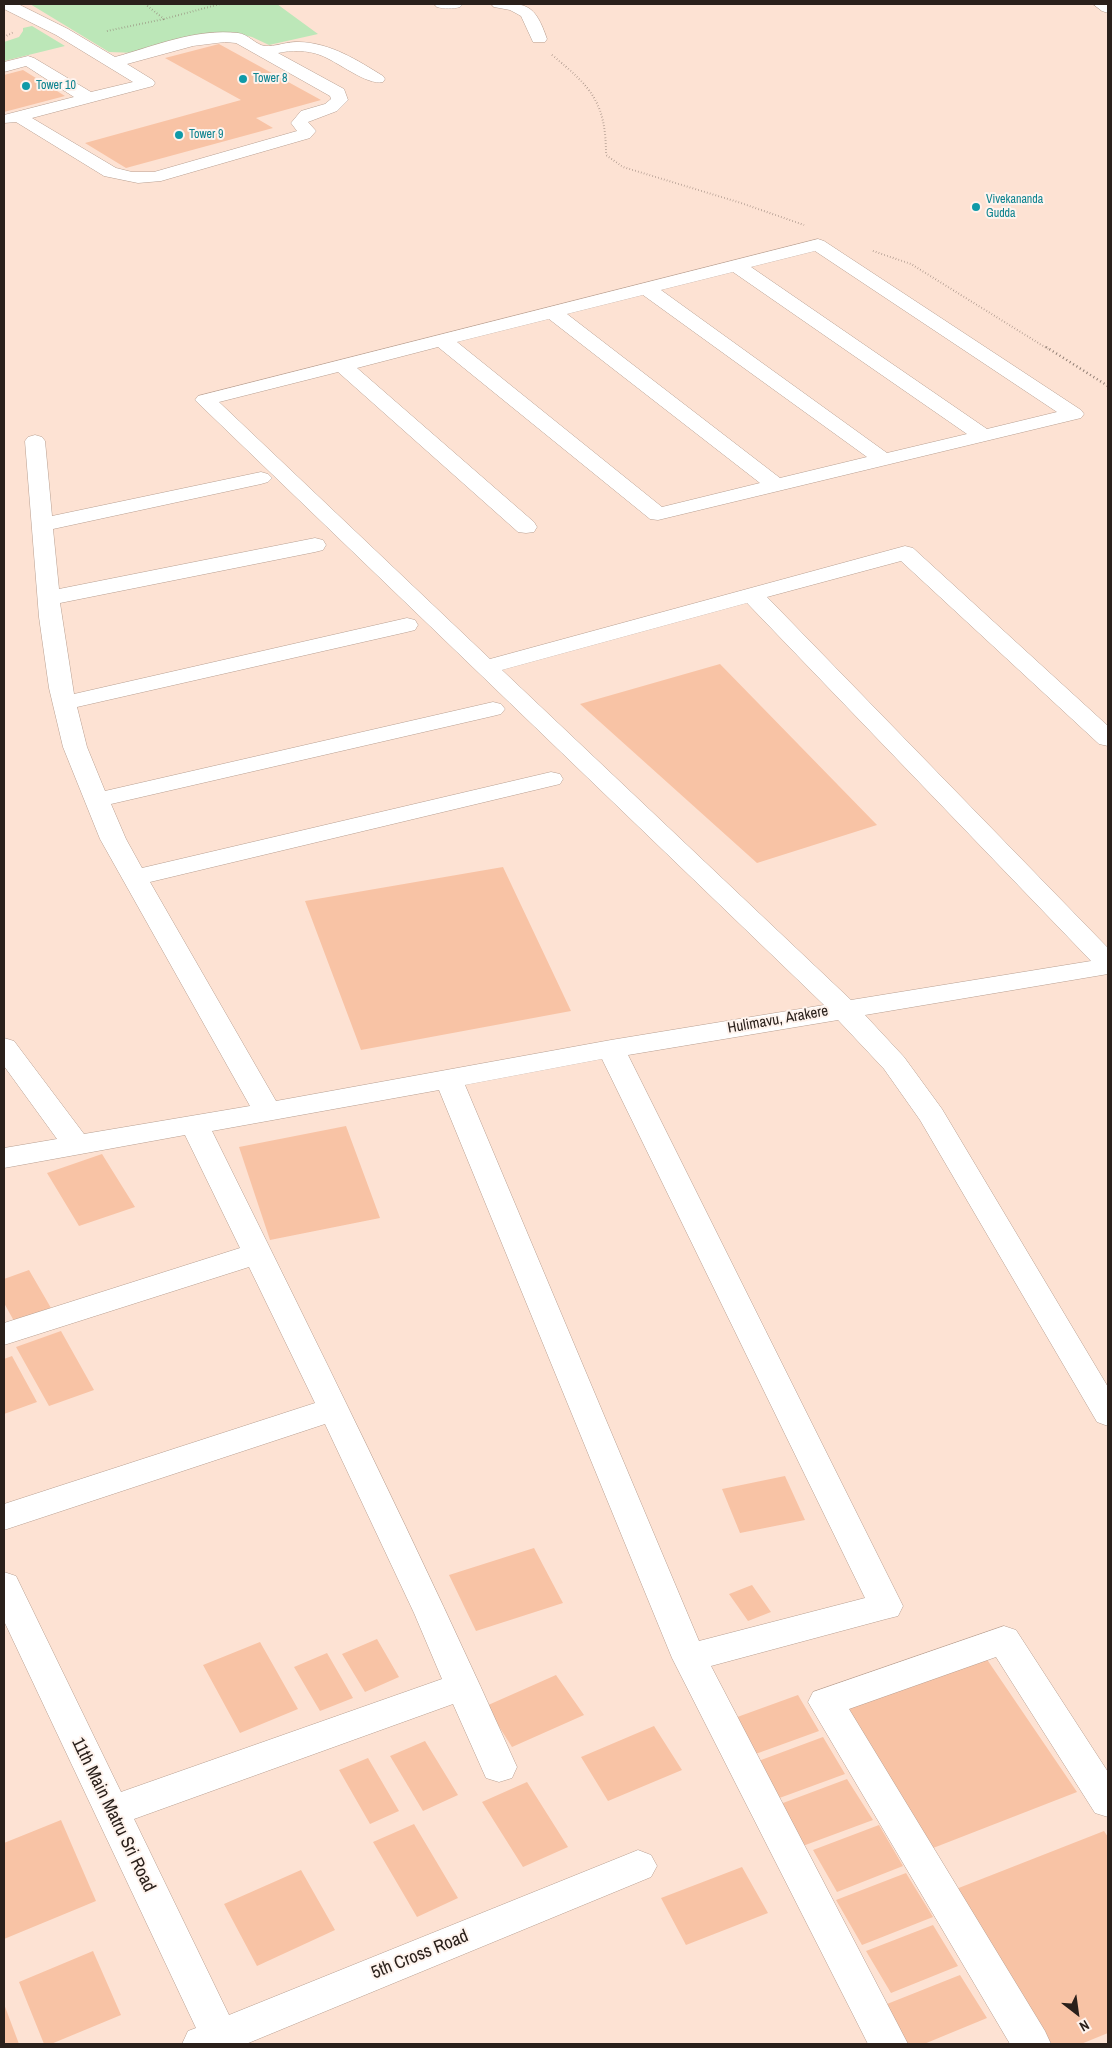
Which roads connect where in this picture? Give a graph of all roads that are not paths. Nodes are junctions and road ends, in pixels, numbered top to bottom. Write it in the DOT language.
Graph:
graph roads {
  1 [pos="6,4"];
  2 [pos="442,4"];
  3 [pos="455,4"];
  4 [pos="499,4"];
  5 [pos="1101,4"];
  6 [pos="1108,8"];
  7 [pos="539,39"];
  8 [pos="264,52"];
  9 [pos="113,62"];
  10 [pos="4,67"];
  11 [pos="377,79"];
  12 [pos="88,98"];
  13 [pos="11,118"];
  14 [pos="737,266"];
  15 [pos="646,288"];
  16 [pos="552,312"];
  17 [pos="442,340"];
  18 [pos="342,365"];
  19 [pos="984,436"];
  20 [pos="35,441"];
  21 [pos="884,460"];
  22 [pos="261,478"];
  23 [pos="777,486"];
  24 [pos="42,525"];
  25 [pos="526,527"];
  26 [pos="315,545"];
  27 [pos="752,595"];
  28 [pos="48,598"];
  29 [pos="408,625"];
  30 [pos="486,666"];
  31 [pos="65,703"];
  32 [pos="493,710"];
  33 [pos="1108,739"];
  34 [pos="551,779"];
  35 [pos="97,800"];
  36 [pos="134,878"];
  37 [pos="1108,964"];
  38 [pos="844,1009"];
  39 [pos="4,1047"];
  40 [pos="611,1050"];
  41 [pos="449,1079"];
  42 [pos="268,1112"];
  43 [pos="194,1124"];
  44 [pos="78,1145"];
  45 [pos="4,1158"];
  46 [pos="258,1253"];
  47 [pos="4,1334"];
  48 [pos="334,1409"];
  49 [pos="1108,1414"];
  50 [pos="4,1517"];
  51 [pos="4,1585"];
  52 [pos="689,1658"];
  53 [pos="463,1686"];
  54 [pos="499,1767"];
  55 [pos="1108,1802"];
  56 [pos="112,1811"];
  57 [pos="638,1866"];
  58 [pos="215,2042"];
  59 [pos="888,2044"];
  60 [pos="1031,2044"];
  1 -- 9 [label="street"];
  2 -- 3 [label="street"];
  4 -- 7 [label="street"];
  5 -- 6 [label="street"];
  8 -- 9 [label="street"];
  8 -- 11 [label="street"];
  8 -- 13 [label="street"];
  9 -- 12 [label="street"];
  10 -- 12 [label="street"];
  12 -- 13 [label="street"];
  14 -- 15 [label="street"];
  14 -- 19 [label="street"];
  14 -- 19 [label="street"];
  15 -- 16 [label="street"];
  15 -- 21 [label="street"];
  16 -- 17 [label="street"];
  16 -- 23 [label="street"];
  17 -- 18 [label="street"];
  17 -- 23 [label="street"];
  18 -- 25 [label="street"];
  18 -- 30 [label="street"];
  19 -- 21 [label="street"];
  20 -- 24 [label="street"];
  21 -- 23 [label="street"];
  22 -- 24 [label="street"];
  24 -- 28 [label="street"];
  26 -- 28 [label="street"];
  27 -- 30 [label="street"];
  27 -- 33 [label="street"];
  27 -- 37 [label="street"];
  28 -- 31 [label="street"];
  29 -- 31 [label="street"];
  30 -- 38 [label="street"];
  31 -- 35 [label="street"];
  32 -- 35 [label="street"];
  34 -- 36 [label="street"];
  35 -- 36 [label="street"];
  36 -- 42 [label="street"];
  37 -- 38 [label="street, Hulimavu, Arakere"];
  38 -- 40 [label="street, Hulimavu, Arakere"];
  38 -- 49 [label="street"];
  39 -- 44 [label="street"];
  40 -- 41 [label="street, Hulimavu, Arakere"];
  40 -- 52 [label="street"];
  41 -- 42 [label="street, Hulimavu, Arakere"];
  41 -- 52 [label="street"];
  42 -- 43 [label="street, Hulimavu, Arakere"];
  43 -- 44 [label="street, Hulimavu, Arakere"];
  43 -- 46 [label="street"];
  44 -- 45 [label="street, Hulimavu, Arakere"];
  46 -- 47 [label="street"];
  46 -- 48 [label="street"];
  48 -- 50 [label="street"];
  48 -- 53 [label="street"];
  51 -- 56 [label="street, 11th Main Matru Sri Road"];
  52 -- 59 [label="street"];
  53 -- 54 [label="street"];
  53 -- 56 [label="street"];
  55 -- 60 [label="street"];
  56 -- 58 [label="street, 11th Main Matru Sri Road"];
  57 -- 58 [label="street, 5th Cross Road"];
}
